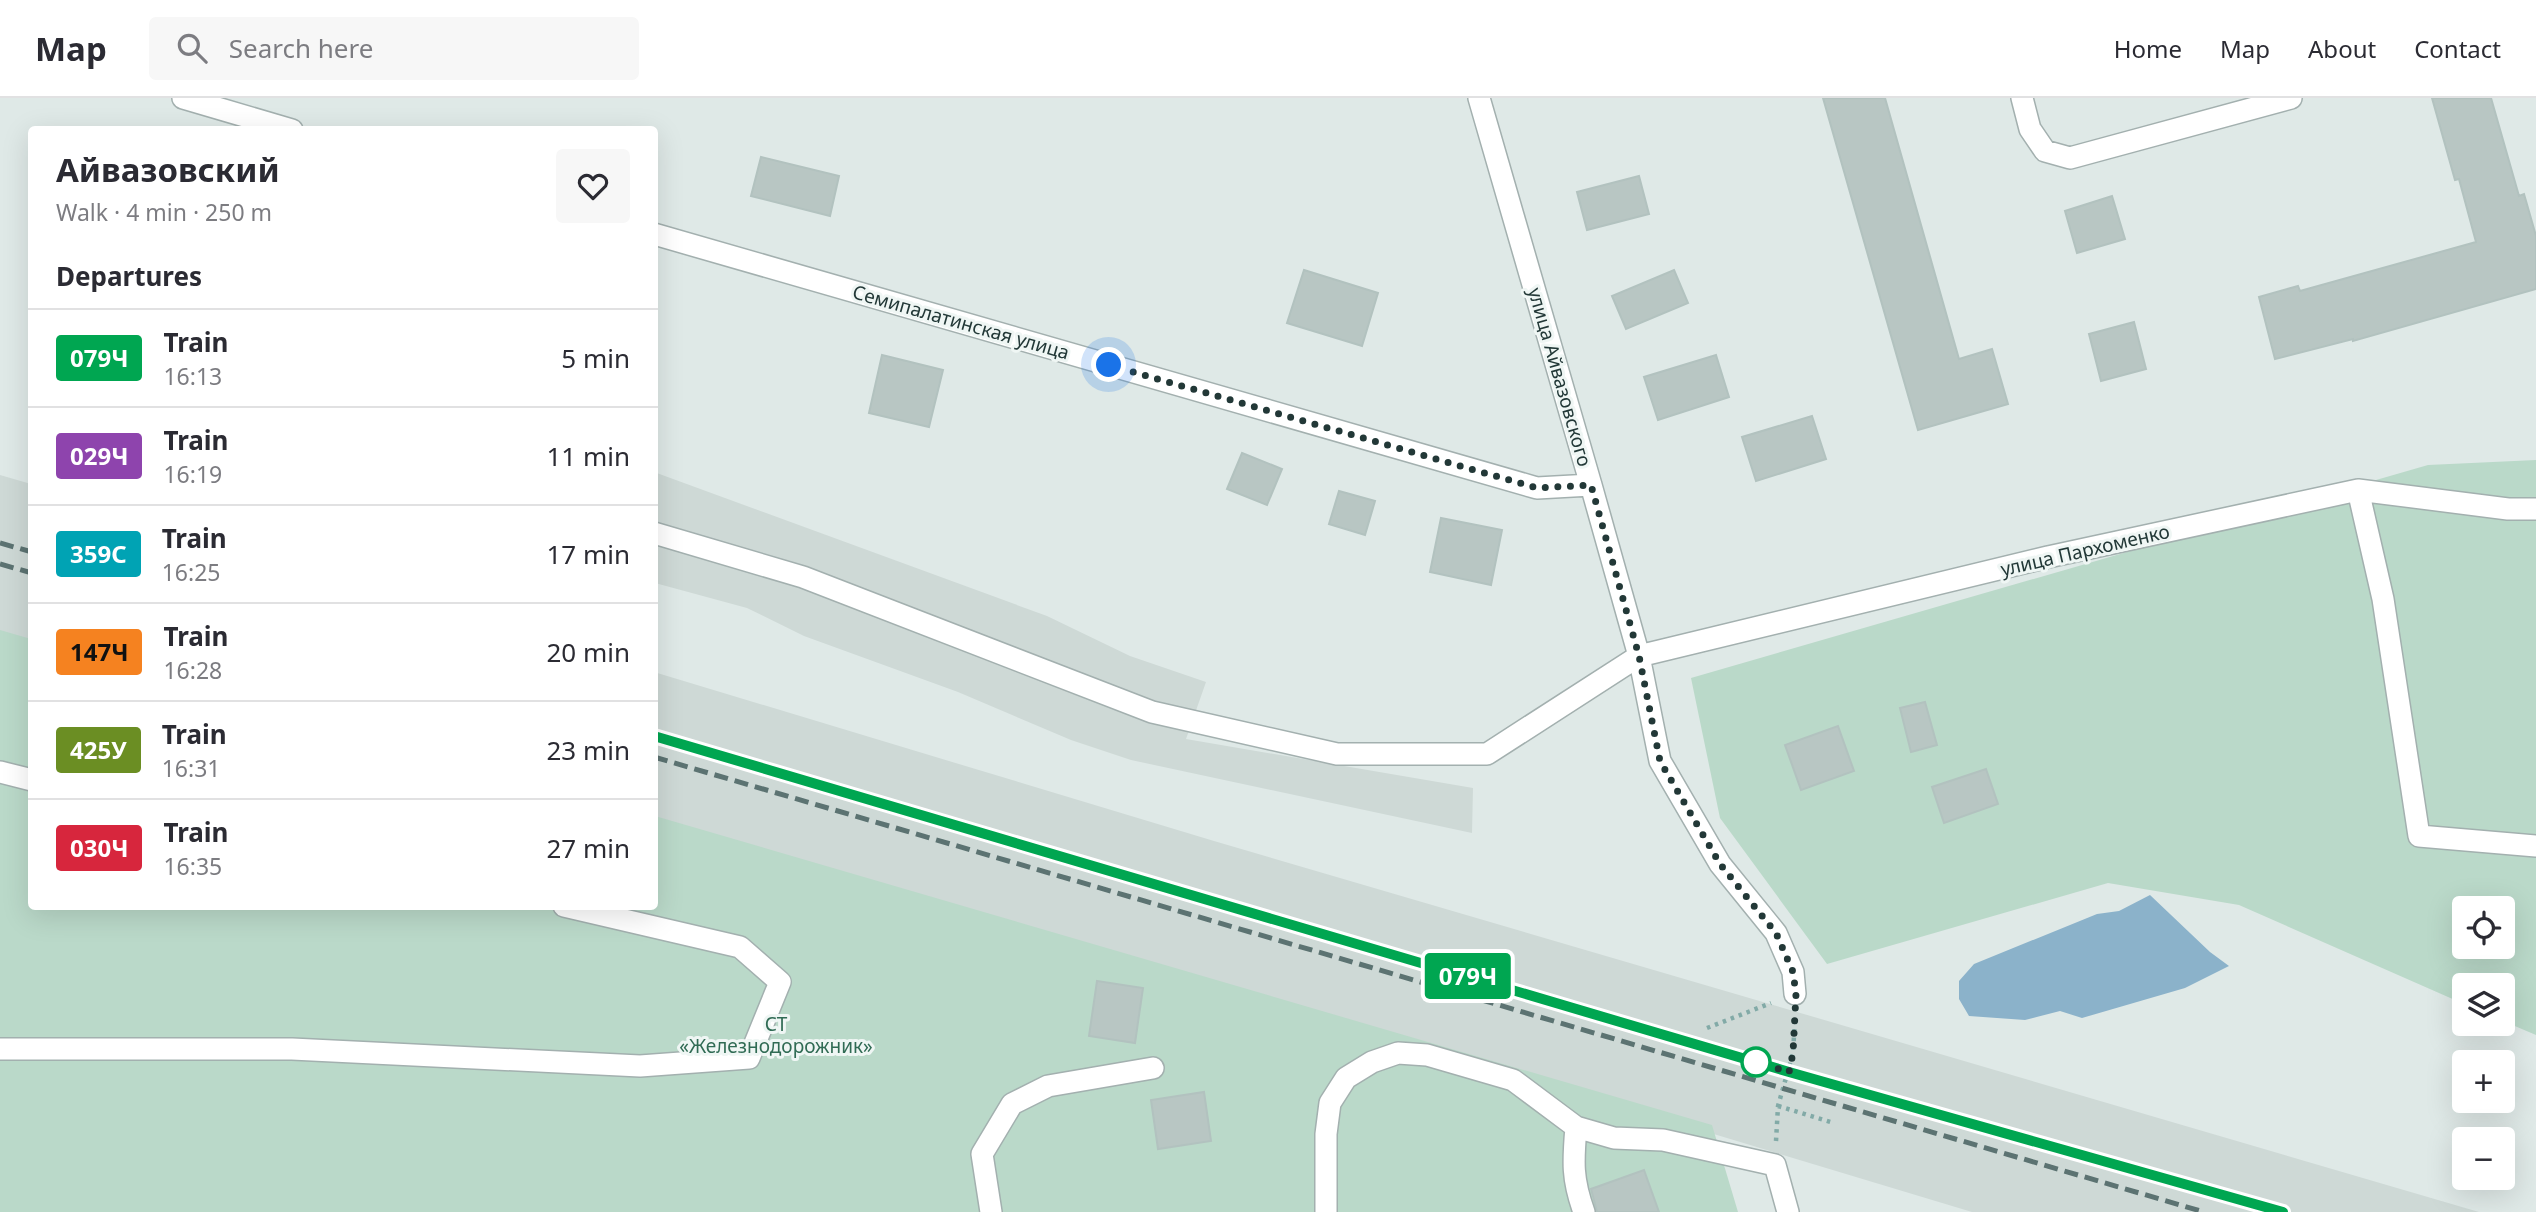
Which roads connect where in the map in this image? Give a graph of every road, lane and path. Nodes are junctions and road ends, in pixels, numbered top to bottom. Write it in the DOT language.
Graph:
graph roads {
  1 [pos="183,98"];
  2 [pos="1479,98"];
  3 [pos="2022,98"];
  4 [pos="2291,98"];
  5 [pos="278,126"];
  6 [pos="658,235"];
  7 [pos="1591,485"];
  8 [pos="2358,490"];
  9 [pos="2536,509"];
  10 [pos="658,534"];
  11 [pos="1639,656"];
  12 [pos="0,772"];
  13 [pos="28,779"];
  14 [pos="2536,846"];
  15 [pos="581,910"];
  16 [pos="1796,994"];
  17 [pos="1707,1028"];
  18 [pos="0,1049"];
  19 [pos="1153,1068"];
  20 [pos="1834,1123"];
  21 [pos="1576,1127"];
  22 [pos="991,1212"];
  23 [pos="1326,1212"];
  24 [pos="1584,1212"];
  25 [pos="1787,1212"];
  1 -- 5 [label="street"];
  2 -- 7 [label="street, улица Айвазовского"];
  3 -- 4 [label="street"];
  6 -- 7 [label="street, Семипалатинская улица"];
  7 -- 11 [label="street, улица Айвазовского"];
  8 -- 9 [label="street, улица Пархоменко"];
  8 -- 11 [label="street, улица Пархоменко"];
  8 -- 14 [label="street"];
  10 -- 11 [label="street, улица Пархоменко"];
  11 -- 16 [label="street, улица Айвазовского"];
  12 -- 13 [label="street"];
  15 -- 18 [label="street"];
  16 -- 17 [label="path"];
  16 -- 20 [label="path"];
  19 -- 22 [label="street"];
  21 -- 23 [label="street"];
  21 -- 24 [label="street"];
  21 -- 25 [label="street"];
}
